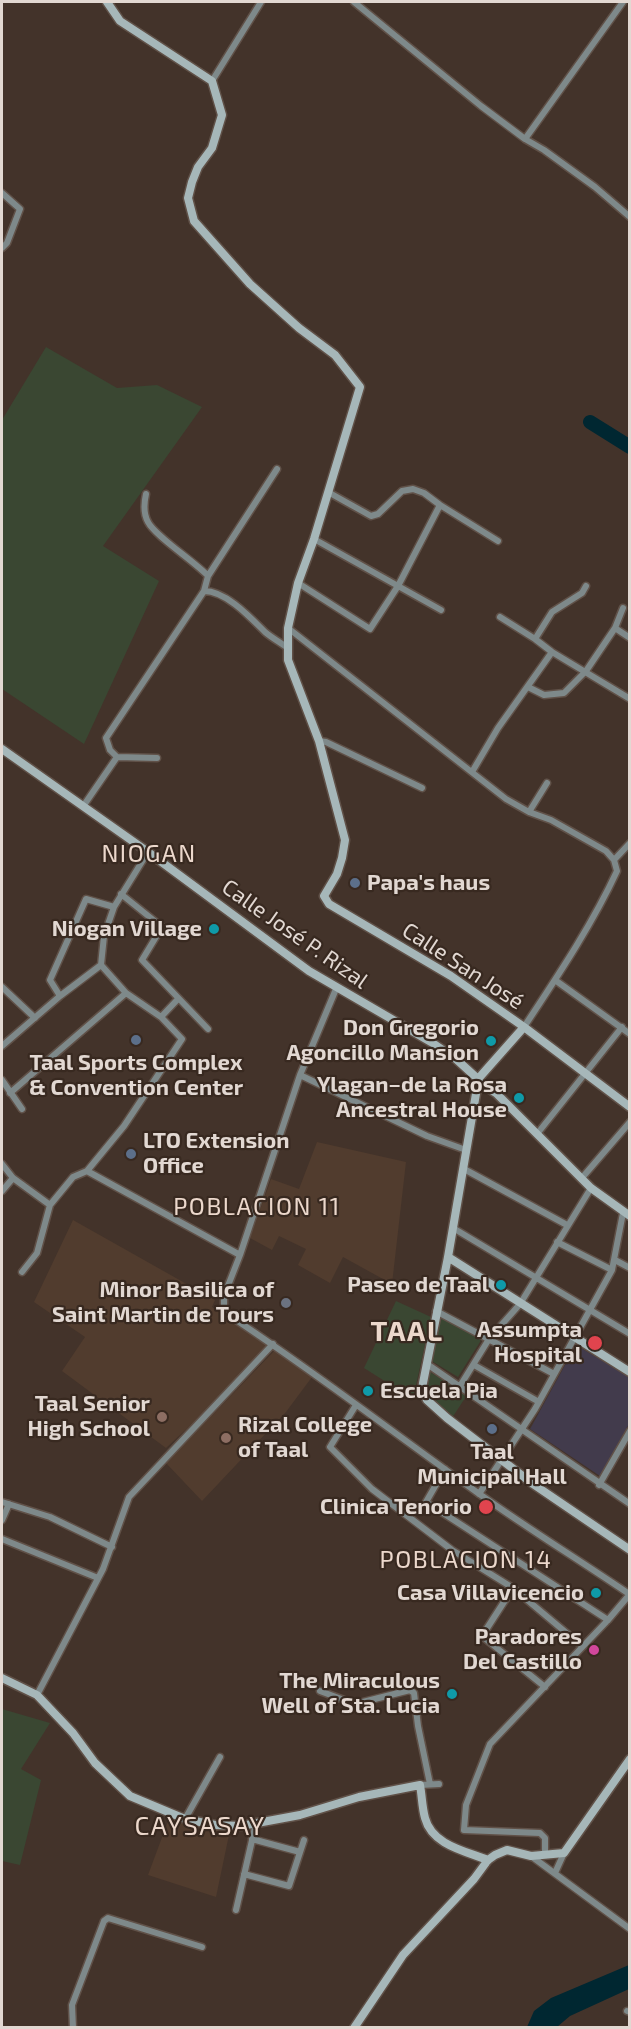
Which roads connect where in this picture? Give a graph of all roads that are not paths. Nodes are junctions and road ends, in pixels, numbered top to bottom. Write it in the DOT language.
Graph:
graph roads {
  1 [pos="107,2"];
  2 [pos="261,2"];
  3 [pos="354,2"];
  4 [pos="623,2"];
  5 [pos="212,81"];
  6 [pos="525,139"];
  7 [pos="2,193"];
  8 [pos="630,217"];
  9 [pos="2,248"];
  10 [pos="277,469"];
  11 [pos="328,492"];
  12 [pos="146,494"];
  13 [pos="440,505"];
  14 [pos="314,539"];
  15 [pos="498,542"];
  16 [pos="208,576"];
  17 [pos="298,584"];
  18 [pos="398,586"];
  19 [pos="586,586"];
  20 [pos="204,591"];
  21 [pos="623,608"];
  22 [pos="441,610"];
  23 [pos="500,617"];
  24 [pos="288,628"];
  25 [pos="615,628"];
  26 [pos="630,638"];
  27 [pos="536,639"];
  28 [pos="288,648"];
  29 [pos="552,652"];
  30 [pos="586,671"];
  31 [pos="528,687"];
  32 [pos="630,699"];
  33 [pos="319,741"];
  34 [pos="2,749"];
  35 [pos="117,757"];
  36 [pos="157,758"];
  37 [pos="472,772"];
  38 [pos="547,783"];
  39 [pos="422,788"];
  40 [pos="84,805"];
  41 [pos="529,812"];
  42 [pos="630,843"];
  43 [pos="148,852"];
  44 [pos="614,860"];
  45 [pos="121,894"];
  46 [pos="114,907"];
  47 [pos="100,965"];
  48 [pos="555,980"];
  49 [pos="2,987"];
  50 [pos="336,989"];
  51 [pos="126,993"];
  52 [pos="60,996"];
  53 [pos="178,999"];
  54 [pos="161,1017"];
  55 [pos="35,1018"];
  56 [pos="524,1027"];
  57 [pos="622,1027"];
  58 [pos="208,1029"];
  59 [pos="630,1034"];
  60 [pos="2,1046"];
  61 [pos="585,1072"];
  62 [pos="300,1075"];
  63 [pos="2,1080"];
  64 [pos="478,1080"];
  65 [pos="10,1093"];
  66 [pos="630,1107"];
  67 [pos="22,1109"];
  68 [pos="630,1122"];
  69 [pos="537,1134"];
  70 [pos="466,1150"];
  71 [pos="2,1164"];
  72 [pos="464,1169"];
  73 [pos="87,1171"];
  74 [pos="13,1178"];
  75 [pos="581,1179"];
  76 [pos="591,1188"];
  77 [pos="2,1191"];
  78 [pos="50,1205"];
  79 [pos="626,1214"];
  80 [pos="567,1225"];
  81 [pos="453,1228"];
  82 [pos="557,1242"];
  83 [pos="240,1255"];
  84 [pos="448,1257"];
  85 [pos="615,1260"];
  86 [pos="630,1269"];
  87 [pos="612,1270"];
  88 [pos="22,1272"];
  89 [pos="536,1277"];
  90 [pos="520,1304"];
  91 [pos="590,1310"];
  92 [pos="436,1311"];
  93 [pos="630,1334"];
  94 [pos="489,1339"];
  95 [pos="574,1339"];
  96 [pos="273,1344"];
  97 [pos="427,1364"];
  98 [pos="474,1365"];
  99 [pos="630,1372"];
  100 [pos="554,1374"];
  101 [pos="460,1386"];
  102 [pos="539,1402"];
  103 [pos="356,1405"];
  104 [pos="523,1431"];
  105 [pos="630,1431"];
  106 [pos="503,1461"];
  107 [pos="445,1469"];
  108 [pos="599,1485"];
  109 [pos="479,1494"];
  110 [pos="2,1502"];
  111 [pos="9,1504"];
  112 [pos="630,1504"];
  113 [pos="2,1520"];
  114 [pos="2,1539"];
  115 [pos="112,1547"];
  116 [pos="630,1550"];
  117 [pos="98,1578"];
  118 [pos="513,1588"];
  119 [pos="629,1594"];
  120 [pos="608,1620"];
  121 [pos="582,1646"];
  122 [pos="2,1678"];
  123 [pos="545,1687"];
  124 [pos="320,1691"];
  125 [pos="36,1695"];
  126 [pos="220,1757"];
  127 [pos="630,1759"];
  128 [pos="430,1784"];
  129 [pos="420,1785"];
  130 [pos="438,1785"];
  131 [pos="185,1819"];
  132 [pos="256,1823"];
  133 [pos="252,1839"];
  134 [pos="304,1840"];
  135 [pos="300,1852"];
  136 [pos="564,1852"];
  137 [pos="545,1854"];
  138 [pos="531,1856"];
  139 [pos="488,1860"];
  140 [pos="555,1873"];
  141 [pos="244,1874"];
  142 [pos="236,1910"];
  143 [pos="630,1929"];
  144 [pos="202,1947"];
  145 [pos="73,2028"];
  146 [pos="354,2028"];
  1 -- 5 [label="street"];
  2 -- 5 [label="street"];
  3 -- 6 [label="street"];
  4 -- 6 [label="street"];
  5 -- 11 [label="street"];
  6 -- 8 [label="street"];
  7 -- 9 [label="street"];
  10 -- 16 [label="street"];
  11 -- 13 [label="street"];
  11 -- 14 [label="street"];
  12 -- 16 [label="street"];
  13 -- 15 [label="street"];
  13 -- 18 [label="street"];
  14 -- 17 [label="street"];
  14 -- 18 [label="street"];
  16 -- 20 [label="street"];
  17 -- 18 [label="street"];
  17 -- 24 [label="street"];
  18 -- 22 [label="street"];
  19 -- 27 [label="street"];
  20 -- 28 [label="street"];
  20 -- 35 [label="street"];
  21 -- 25 [label="street"];
  23 -- 27 [label="street"];
  24 -- 28 [label="street"];
  24 -- 37 [label="street"];
  25 -- 26 [label="street"];
  25 -- 30 [label="street"];
  27 -- 29 [label="street"];
  28 -- 33 [label="street"];
  29 -- 30 [label="street"];
  29 -- 31 [label="street"];
  30 -- 31 [label="street"];
  30 -- 32 [label="street"];
  31 -- 37 [label="street"];
  33 -- 39 [label="street"];
  33 -- 56 [label="street, Calle San José"];
  34 -- 40 [label="street, Calle José P. Rizal"];
  35 -- 36 [label="street"];
  35 -- 40 [label="street"];
  37 -- 41 [label="street"];
  38 -- 41 [label="street"];
  40 -- 43 [label="street, Calle José P. Rizal"];
  41 -- 44 [label="street"];
  42 -- 44 [label="street"];
  43 -- 45 [label="street"];
  43 -- 50 [label="street, Calle José P. Rizal"];
  44 -- 48 [label="street"];
  45 -- 46 [label="street"];
  45 -- 53 [label="street"];
  46 -- 47 [label="street"];
  46 -- 52 [label="street"];
  47 -- 51 [label="street"];
  47 -- 52 [label="street"];
  48 -- 56 [label="street"];
  48 -- 57 [label="street"];
  49 -- 55 [label="street"];
  50 -- 62 [label="street"];
  50 -- 64 [label="street, Calle José P. Rizal"];
  51 -- 54 [label="street"];
  51 -- 65 [label="street"];
  52 -- 55 [label="street"];
  53 -- 54 [label="street"];
  53 -- 58 [label="street"];
  54 -- 73 [label="street"];
  55 -- 60 [label="street"];
  56 -- 61 [label="street, Calle San José"];
  56 -- 64 [label="street"];
  57 -- 59 [label="street"];
  57 -- 61 [label="street"];
  61 -- 66 [label="street, Calle San José"];
  61 -- 69 [label="street"];
  62 -- 70 [label="street"];
  62 -- 83 [label="street"];
  63 -- 65 [label="street"];
  64 -- 69 [label="street, Calle José P. Rizal"];
  64 -- 70 [label="street"];
  65 -- 67 [label="street"];
  68 -- 75 [label="street"];
  69 -- 75 [label="street, Calle José P. Rizal"];
  70 -- 72 [label="street"];
  71 -- 74 [label="street"];
  72 -- 80 [label="street"];
  72 -- 81 [label="street"];
  73 -- 78 [label="street"];
  73 -- 83 [label="street"];
  74 -- 77 [label="street"];
  74 -- 78 [label="street"];
  75 -- 76 [label="street, Calle José P. Rizal"];
  76 -- 79 [label="street, Calle José P. Rizal"];
  76 -- 80 [label="street"];
  78 -- 88 [label="street"];
  79 -- 85 [label="street"];
  80 -- 82 [label="street"];
  81 -- 84 [label="street"];
  81 -- 89 [label="street"];
  82 -- 87 [label="street"];
  82 -- 89 [label="street"];
  83 -- 96 [label="street"];
  84 -- 90 [label="street"];
  84 -- 92 [label="street"];
  85 -- 86 [label="street"];
  85 -- 87 [label="street"];
  87 -- 91 [label="street"];
  89 -- 90 [label="street"];
  89 -- 91 [label="street"];
  90 -- 94 [label="street"];
  90 -- 95 [label="street"];
  91 -- 93 [label="street"];
  91 -- 95 [label="street"];
  92 -- 94 [label="street"];
  92 -- 97 [label="street"];
  94 -- 98 [label="street"];
  94 -- 100 [label="street"];
  95 -- 99 [label="street"];
  95 -- 100 [label="street"];
  96 -- 103 [label="street"];
  96 -- 115 [label="street"];
  97 -- 101 [label="street"];
  97 -- 106 [label="street"];
  98 -- 101 [label="street"];
  98 -- 102 [label="street"];
  100 -- 102 [label="street"];
  101 -- 104 [label="street"];
  102 -- 104 [label="street"];
  103 -- 107 [label="street"];
  103 -- 118 [label="street"];
  104 -- 106 [label="street"];
  104 -- 108 [label="street"];
  105 -- 108 [label="street"];
  106 -- 109 [label="street"];
  106 -- 116 [label="street"];
  107 -- 109 [label="street"];
  107 -- 120 [label="street"];
  108 -- 112 [label="street"];
  109 -- 119 [label="street"];
  110 -- 111 [label="street"];
  111 -- 113 [label="street"];
  111 -- 115 [label="street"];
  114 -- 117 [label="street"];
  115 -- 117 [label="street"];
  117 -- 125 [label="street"];
  118 -- 121 [label="street"];
  118 -- 123 [label="street"];
  119 -- 120 [label="street"];
  120 -- 121 [label="street"];
  121 -- 123 [label="street"];
  122 -- 125 [label="street"];
  123 -- 137 [label="street"];
  124 -- 128 [label="street"];
  125 -- 131 [label="street"];
  126 -- 131 [label="street"];
  127 -- 136 [label="street"];
  128 -- 129 [label="street"];
  128 -- 130 [label="street"];
  129 -- 132 [label="street"];
  129 -- 139 [label="street"];
  131 -- 132 [label="street"];
  132 -- 133 [label="street"];
  133 -- 135 [label="street"];
  133 -- 141 [label="street"];
  134 -- 135 [label="street"];
  135 -- 141 [label="street"];
  136 -- 137 [label="street"];
  136 -- 140 [label="street"];
  137 -- 138 [label="street"];
  138 -- 139 [label="street"];
  138 -- 140 [label="street"];
  139 -- 146 [label="street"];
  140 -- 143 [label="street"];
  141 -- 142 [label="street"];
  144 -- 145 [label="street"];
}
